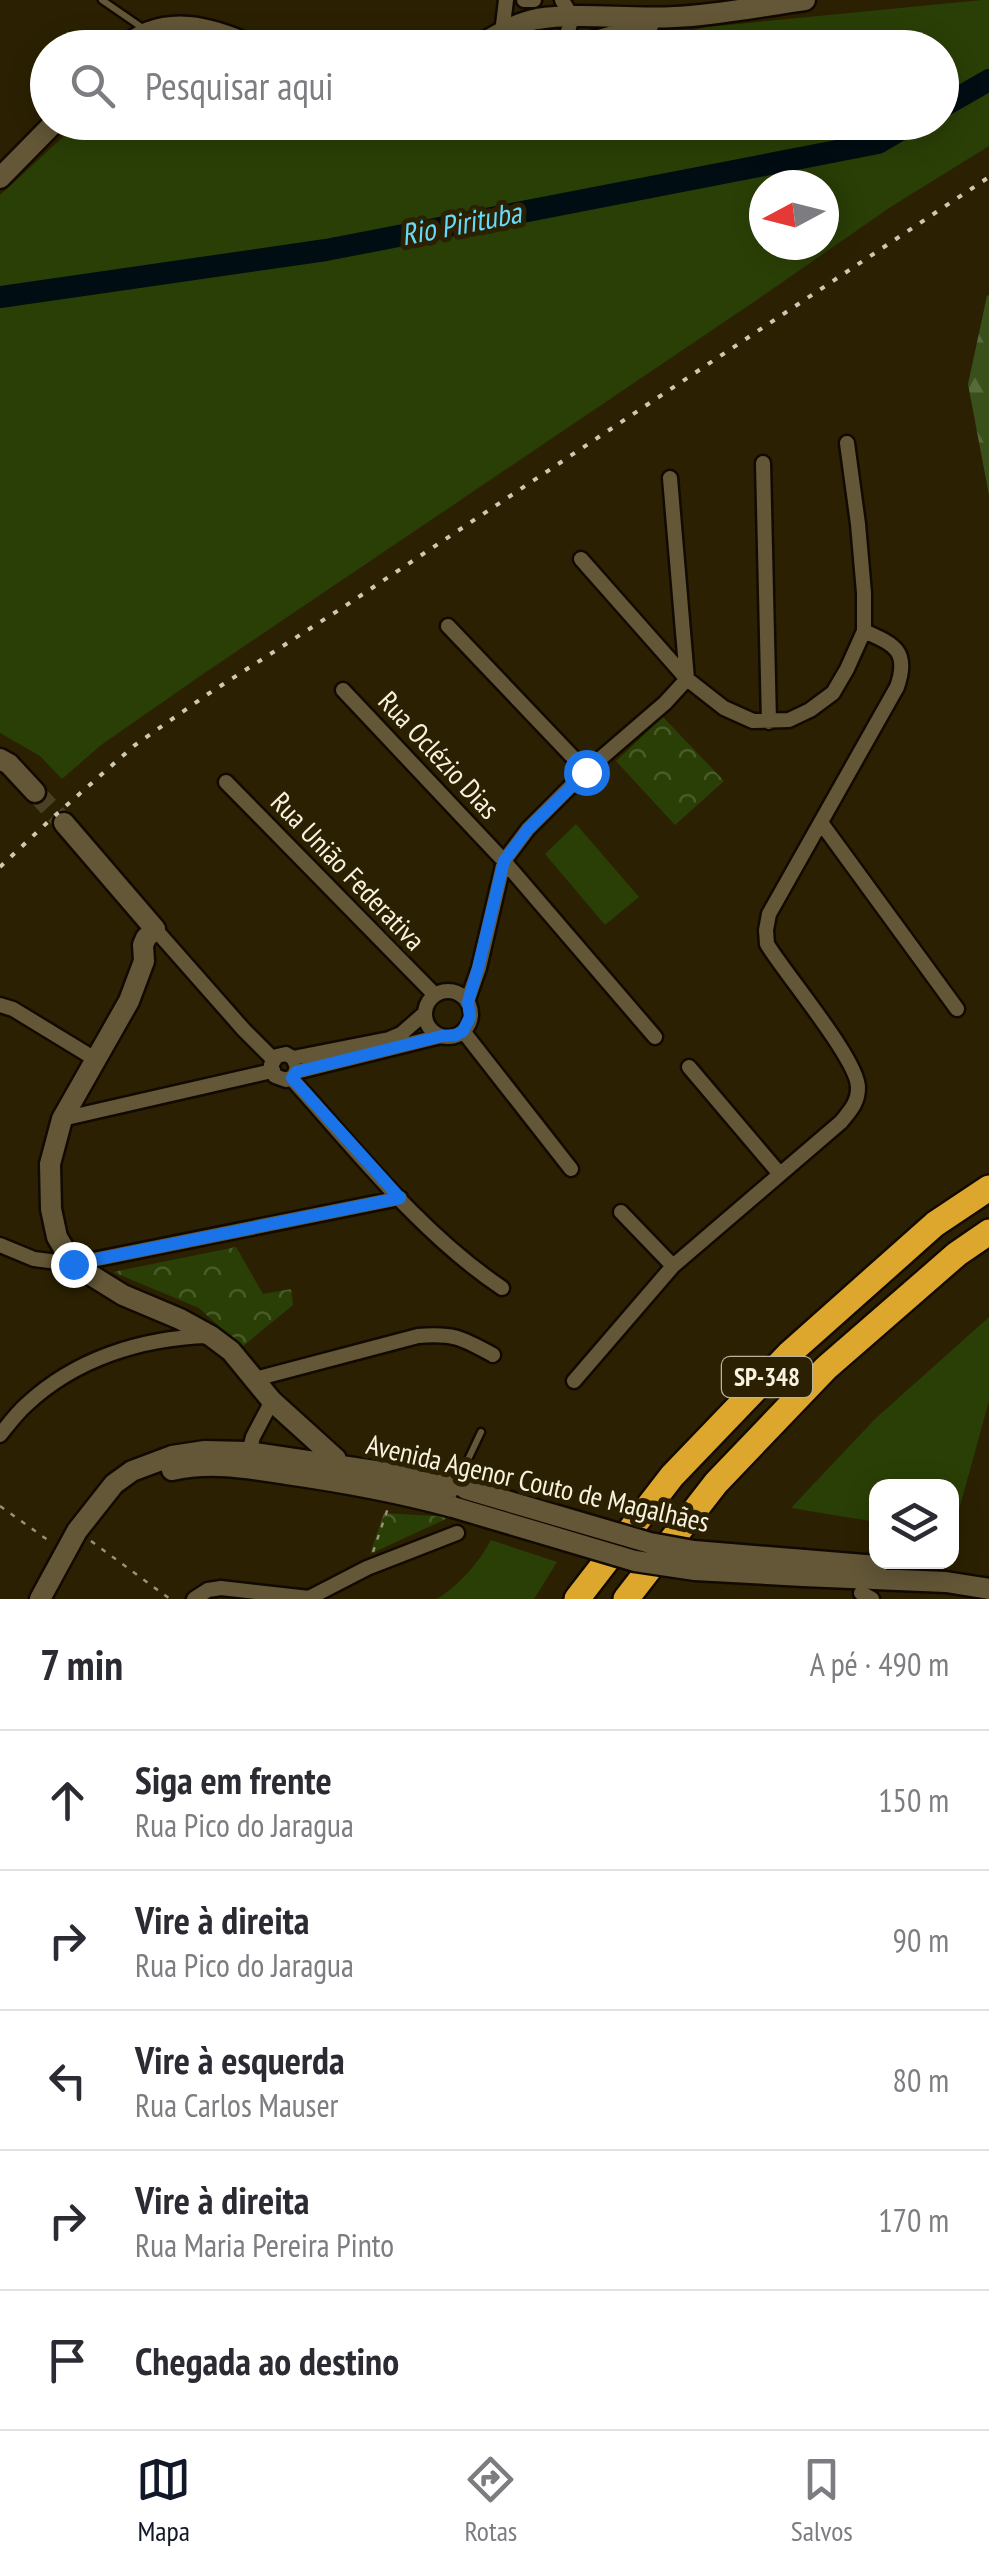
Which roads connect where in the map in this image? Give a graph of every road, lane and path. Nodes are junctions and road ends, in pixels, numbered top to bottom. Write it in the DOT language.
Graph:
graph roads {
  1 [pos="102,0"];
  2 [pos="506,0"];
  3 [pos="524,0"];
  4 [pos="534,0"];
  5 [pos="805,0"];
  6 [pos="567,8"];
  7 [pos="679,17"];
  8 [pos="146,30"];
  9 [pos="156,30"];
  10 [pos="209,30"];
  11 [pos="502,30"];
  12 [pos="507,30"];
  13 [pos="634,30"];
  14 [pos="37,140"];
  15 [pos="0,178"];
  16 [pos="847,444"];
  17 [pos="763,464"];
  18 [pos="670,478"];
  19 [pos="582,560"];
  20 [pos="448,626"];
  21 [pos="864,631"];
  22 [pos="688,679"];
  23 [pos="343,690"];
  24 [pos="769,722"];
  25 [pos="0,759"];
  26 [pos="586,772"];
  27 [pos="226,782"];
  28 [pos="34,792"];
  29 [pos="64,823"];
  30 [pos="822,824"];
  31 [pos="504,861"];
  32 [pos="155,929"];
  33 [pos="435,995"];
  34 [pos="468,1002"];
  35 [pos="0,1005"];
  36 [pos="957,1009"];
  37 [pos="425,1014"];
  38 [pos="463,1031"];
  39 [pos="442,1036"];
  40 [pos="655,1036"];
  41 [pos="95,1059"];
  42 [pos="272,1065"];
  43 [pos="689,1067"];
  44 [pos="294,1069"];
  45 [pos="62,1119"];
  46 [pos="572,1169"];
  47 [pos="779,1173"];
  48 [pos="989,1188"];
  49 [pos="400,1198"];
  50 [pos="621,1212"];
  51 [pos="989,1232"];
  52 [pos="0,1245"];
  53 [pos="73,1264"];
  54 [pos="673,1266"];
  55 [pos="502,1288"];
  56 [pos="211,1336"];
  57 [pos="493,1355"];
  58 [pos="256,1379"];
  59 [pos="574,1381"];
  60 [pos="272,1401"];
  61 [pos="481,1432"];
  62 [pos="0,1436"];
  63 [pos="247,1460"];
  64 [pos="345,1472"];
  65 [pos="458,1495"];
  66 [pos="0,1506"];
  67 [pos="382,1526"];
  68 [pos="76,1530"];
  69 [pos="457,1533"];
  70 [pos="64,1551"];
  71 [pos="367,1568"];
  72 [pos="803,1568"];
  73 [pos="989,1576"];
  74 [pos="989,1589"];
  75 [pos="945,1590"];
  76 [pos="40,1599"];
  77 [pos="170,1599"];
  78 [pos="194,1599"];
  79 [pos="309,1599"];
  80 [pos="577,1599"];
  81 [pos="626,1599"];
  1 -- 8 [label="lane"];
  2 -- 11 [label="street"];
  3 -- 4 [label="street"];
  5 -- 7 [label="street"];
  6 -- 7 [label="street"];
  6 -- 12 [label="street"];
  7 -- 13 [label="street"];
  9 -- 10 [label="street"];
  14 -- 15 [label="street"];
  16 -- 21 [label="street"];
  17 -- 24 [label="street"];
  18 -- 22 [label="street"];
  19 -- 22 [label="street"];
  20 -- 26 [label="street"];
  21 -- 24 [label="street"];
  21 -- 30 [label="street"];
  22 -- 24 [label="street"];
  22 -- 26 [label="street"];
  23 -- 31 [label="street, Rua Oclézio Dias"];
  25 -- 28 [label="street"];
  26 -- 31 [label="street"];
  27 -- 33 [label="street, Rua União Federativa"];
  29 -- 32 [label="street"];
  30 -- 36 [label="street"];
  30 -- 47 [label="street"];
  31 -- 34 [label="street"];
  31 -- 40 [label="street, Rua Oclézio Dias"];
  32 -- 41 [label="street"];
  32 -- 42 [label="street"];
  33 -- 34 [label="street"];
  33 -- 37 [label="street"];
  34 -- 38 [label="street"];
  35 -- 41 [label="street"];
  37 -- 39 [label="street"];
  37 -- 44 [label="street"];
  38 -- 39 [label="street"];
  38 -- 46 [label="street"];
  39 -- 44 [label="street"];
  41 -- 45 [label="street"];
  42 -- 44 [label="street"];
  42 -- 44 [label="street"];
  42 -- 45 [label="street"];
  43 -- 47 [label="street"];
  44 -- 49 [label="street"];
  45 -- 53 [label="street"];
  47 -- 54 [label="street"];
  48 -- 80 [label="highway, SP-348"];
  49 -- 53 [label="street"];
  49 -- 55 [label="street"];
  50 -- 54 [label="street"];
  51 -- 81 [label="highway, SP-348"];
  52 -- 53 [label="street"];
  53 -- 56 [label="street"];
  54 -- 59 [label="street"];
  56 -- 58 [label="street"];
  56 -- 62 [label="street"];
  57 -- 58 [label="street"];
  58 -- 60 [label="street"];
  60 -- 63 [label="street"];
  60 -- 64 [label="street"];
  61 -- 65 [label="lane"];
  63 -- 64 [label="street, Avenida Agenor Couto de Magalhães"];
  63 -- 68 [label="street, Avenida Agenor Couto de Magalhães"];
  64 -- 65 [label="street, Avenida Agenor Couto de Magalhães"];
  65 -- 72 [label="street, Avenida Agenor Couto de Magalhães, bridge"];
  66 -- 70 [label="path"];
  67 -- 71 [label="path"];
  68 -- 70 [label="street, Avenida Agenor Couto de Magalhães"];
  68 -- 77 [label="path"];
  69 -- 71 [label="street"];
  70 -- 76 [label="street, Avenida Agenor Couto de Magalhães"];
  71 -- 79 [label="street"];
  72 -- 73 [label="street, Avenida Agenor Couto de Magalhães"];
  72 -- 75 [label="street, Avenida Agenor Couto de Magalhães"];
  74 -- 75 [label="street, Avenida Agenor Couto de Magalhães"];
  78 -- 79 [label="street"];
}
